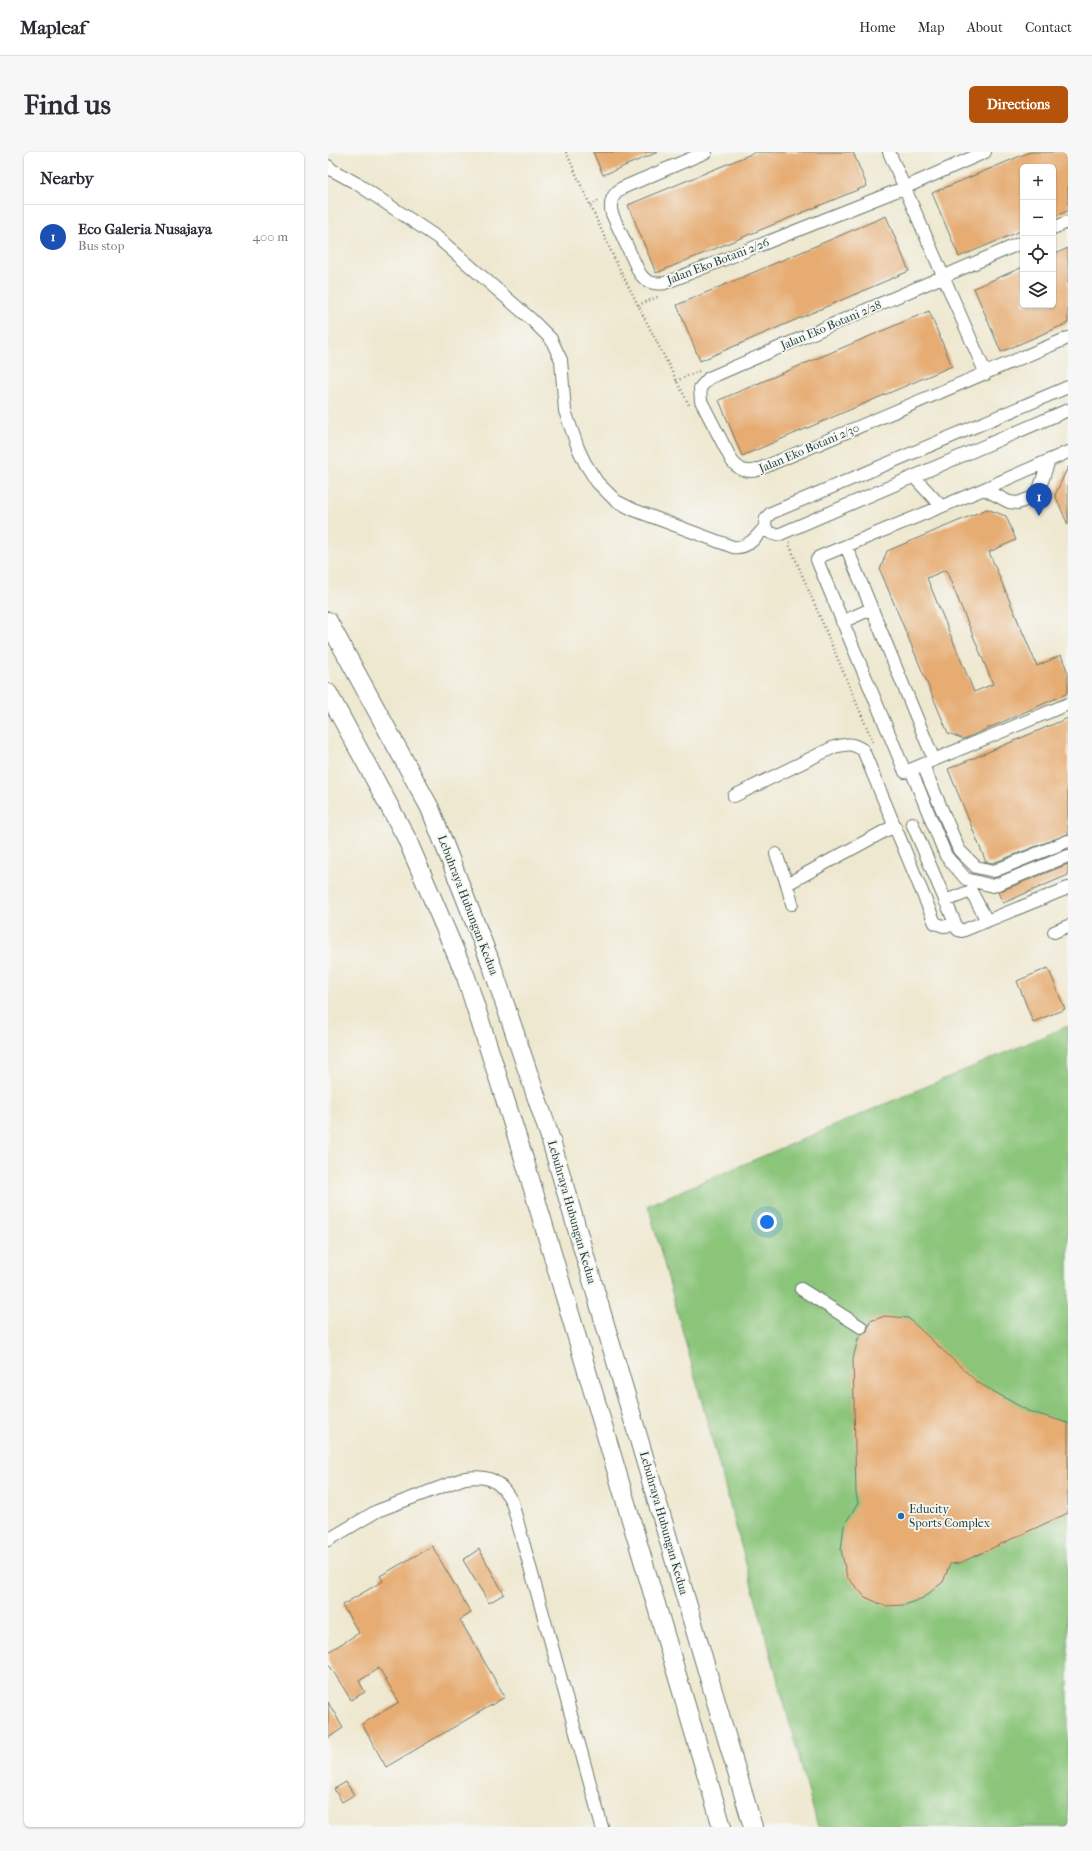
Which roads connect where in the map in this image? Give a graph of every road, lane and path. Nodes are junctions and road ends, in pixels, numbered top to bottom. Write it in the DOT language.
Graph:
graph roads {
  1 [pos="566,152"];
  2 [pos="706,152"];
  3 [pos="889,152"];
  4 [pos="985,152"];
  5 [pos="328,166"];
  6 [pos="906,187"];
  7 [pos="1068,222"];
  8 [pos="1056,227"];
  9 [pos="1020,243"];
  10 [pos="943,277"];
  11 [pos="1068,338"];
  12 [pos="720,374"];
  13 [pos="986,374"];
  14 [pos="1068,387"];
  15 [pos="690,408"];
  16 [pos="1068,410"];
  17 [pos="1068,452"];
  18 [pos="1049,460"];
  19 [pos="914,477"];
  20 [pos="984,489"];
  21 [pos="941,506"];
  22 [pos="765,527"];
  23 [pos="797,539"];
  24 [pos="846,546"];
  25 [pos="871,610"];
  26 [pos="328,621"];
  27 [pos="842,622"];
  28 [pos="328,693"];
  29 [pos="1068,704"];
  30 [pos="876,748"];
  31 [pos="932,761"];
  32 [pos="908,771"];
  33 [pos="734,796"];
  34 [pos="912,823"];
  35 [pos="894,826"];
  36 [pos="1068,841"];
  37 [pos="776,854"];
  38 [pos="1068,856"];
  39 [pos="787,884"];
  40 [pos="1068,888"];
  41 [pos="945,901"];
  42 [pos="792,904"];
  43 [pos="987,921"];
  44 [pos="955,925"];
  45 [pos="1068,926"];
  46 [pos="1054,932"];
  47 [pos="801,1289"];
  48 [pos="861,1327"];
  49 [pos="328,1540"];
  50 [pos="602,1827"];
  51 [pos="722,1827"];
  52 [pos="753,1827"];
  1 -- 15 [label="path"];
  2 -- 6 [label="street, Jalan Eko Botani 2/26"];
  3 -- 6 [label="street"];
  4 -- 6 [label="street"];
  5 -- 22 [label="street"];
  6 -- 10 [label="street"];
  7 -- 8 [label="street"];
  9 -- 10 [label="street, Jalan Eko Botani 2/28"];
  10 -- 12 [label="street, Jalan Eko Botani 2/28"];
  10 -- 13 [label="street"];
  11 -- 13 [label="street"];
  12 -- 13 [label="street, Jalan Eko Botani 2/30"];
  14 -- 22 [label="street"];
  16 -- 19 [label="street"];
  17 -- 18 [label="street"];
  18 -- 20 [label="street"];
  18 -- 20 [label="street"];
  19 -- 21 [label="street"];
  19 -- 22 [label="street"];
  20 -- 21 [label="street"];
  21 -- 24 [label="street"];
  23 -- 30 [label="path"];
  24 -- 25 [label="street"];
  24 -- 27 [label="street"];
  25 -- 27 [label="street"];
  25 -- 31 [label="street"];
  26 -- 52 [label="highway, Lebuhraya Hubungan Kedua"];
  27 -- 32 [label="street"];
  28 -- 51 [label="highway"];
  29 -- 31 [label="street"];
  31 -- 32 [label="street"];
  31 -- 36 [label="street"];
  32 -- 38 [label="street"];
  33 -- 35 [label="street"];
  34 -- 41 [label="street"];
  35 -- 39 [label="street"];
  35 -- 44 [label="street"];
  37 -- 39 [label="street"];
  39 -- 42 [label="street"];
  40 -- 43 [label="street"];
  41 -- 43 [label="street"];
  41 -- 44 [label="street"];
  43 -- 44 [label="street"];
  45 -- 46 [label="street"];
  47 -- 48 [label="street"];
  49 -- 50 [label="street"];
}
